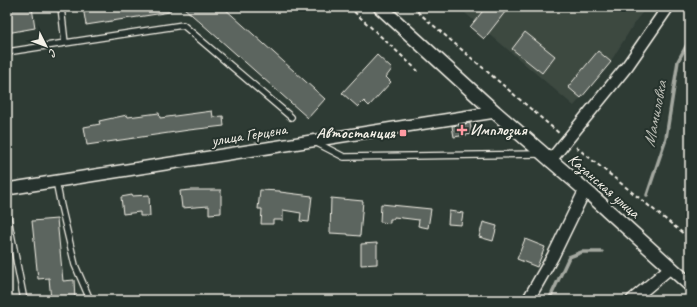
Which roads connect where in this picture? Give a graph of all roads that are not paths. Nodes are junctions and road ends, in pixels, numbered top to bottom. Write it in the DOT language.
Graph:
graph roads {
  1 [pos="61,7"];
  2 [pos="380,7"];
  3 [pos="668,7"];
  4 [pos="65,44"];
  5 [pos="7,52"];
  6 [pos="495,112"];
  7 [pos="291,117"];
  8 [pos="313,141"];
  9 [pos="547,158"];
  10 [pos="56,181"];
  11 [pos="7,189"];
  12 [pos="585,190"];
  13 [pos="7,213"];
  14 [pos="670,268"];
  15 [pos="690,285"];
  16 [pos="24,300"];
  17 [pos="89,300"];
  18 [pos="528,300"];
  19 [pos="632,300"];
  1 -- 4 [label="lane"];
  2 -- 6 [label="street, Казанская улица"];
  3 -- 9 [label="street"];
  4 -- 5 [label="lane"];
  4 -- 7 [label="lane"];
  6 -- 8 [label="street, улица Герцена"];
  6 -- 9 [label="street, Казанская улица"];
  8 -- 9 [label="lane"];
  8 -- 10 [label="street, улица Герцена"];
  9 -- 12 [label="street, Казанская улица"];
  10 -- 11 [label="street, улица Герцена"];
  10 -- 17 [label="lane"];
  12 -- 14 [label="street, Казанская улица"];
  12 -- 18 [label="street"];
  13 -- 16 [label="lane"];
  14 -- 15 [label="street, Казанская улица"];
  14 -- 19 [label="street"];
}
